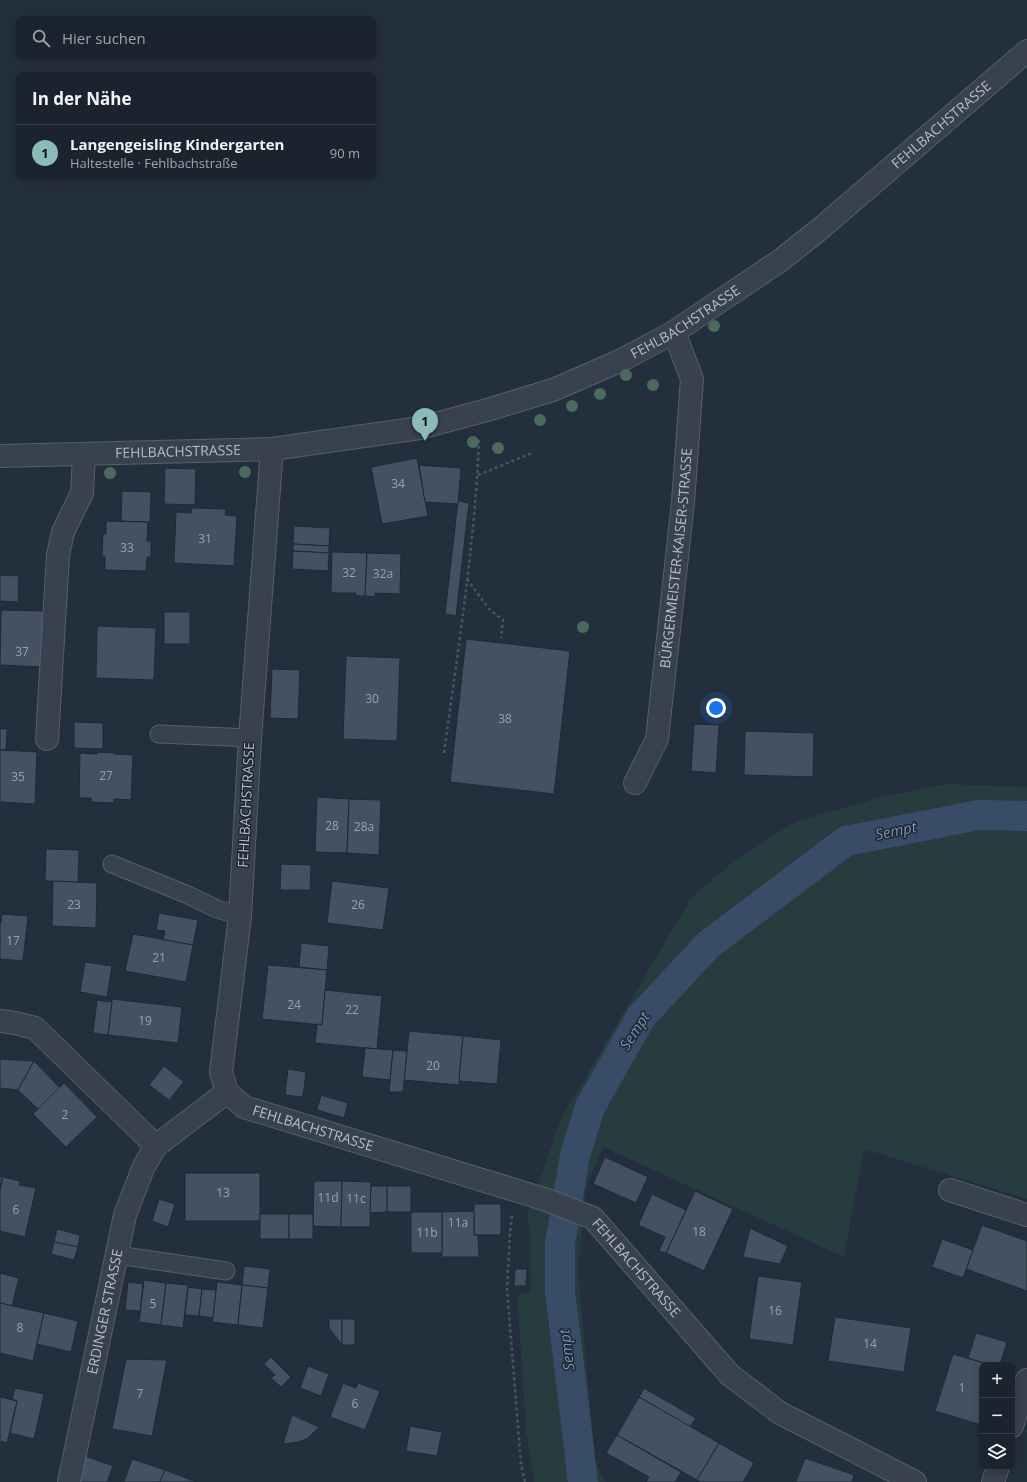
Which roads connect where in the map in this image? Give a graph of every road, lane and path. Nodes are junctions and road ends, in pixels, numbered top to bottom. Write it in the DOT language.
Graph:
graph roads {
  1 [pos="1027,51"];
  2 [pos="674,332"];
  3 [pos="479,435"];
  4 [pos="272,449"];
  5 [pos="532,453"];
  6 [pos="84,454"];
  7 [pos="0,456"];
  8 [pos="478,474"];
  9 [pos="467,578"];
  10 [pos="501,638"];
  11 [pos="159,734"];
  12 [pos="250,738"];
  13 [pos="47,739"];
  14 [pos="444,753"];
  15 [pos="636,783"];
  16 [pos="112,864"];
  17 [pos="240,916"];
  18 [pos="0,1021"];
  19 [pos="227,1092"];
  20 [pos="156,1146"];
  21 [pos="515,1190"];
  22 [pos="950,1190"];
  23 [pos="1027,1215"];
  24 [pos="117,1255"];
  25 [pos="226,1271"];
  26 [pos="1027,1380"];
  27 [pos="1015,1417"];
  28 [pos="997,1470"];
  29 [pos="69,1482"];
  30 [pos="525,1482"];
  31 [pos="914,1482"];
  32 [pos="993,1482"];
  1 -- 2 [label="street, FEHLBACHSTRASSE"];
  2 -- 4 [label="street, FEHLBACHSTRASSE"];
  2 -- 15 [label="street, BÜRGERMEISTER-KAISER-STRASSE"];
  3 -- 8 [label="path"];
  4 -- 6 [label="street, FEHLBACHSTRASSE"];
  4 -- 12 [label="street, FEHLBACHSTRASSE"];
  5 -- 8 [label="path"];
  6 -- 7 [label="street, FEHLBACHSTRASSE"];
  6 -- 13 [label="street"];
  8 -- 9 [label="path"];
  9 -- 10 [label="path"];
  9 -- 14 [label="path"];
  11 -- 12 [label="lane"];
  12 -- 17 [label="street, FEHLBACHSTRASSE"];
  16 -- 17 [label="lane"];
  17 -- 19 [label="street, FEHLBACHSTRASSE"];
  18 -- 20 [label="street"];
  19 -- 20 [label="street, ERDINGER STRASSE"];
  19 -- 21 [label="street, FEHLBACHSTRASSE"];
  20 -- 24 [label="street, ERDINGER STRASSE"];
  21 -- 30 [label="path"];
  21 -- 31 [label="street, FEHLBACHSTRASSE"];
  22 -- 23 [label="street"];
  24 -- 25 [label="lane"];
  24 -- 29 [label="street, ERDINGER STRASSE"];
  26 -- 27 [label="street"];
  28 -- 32 [label="street"];
}
